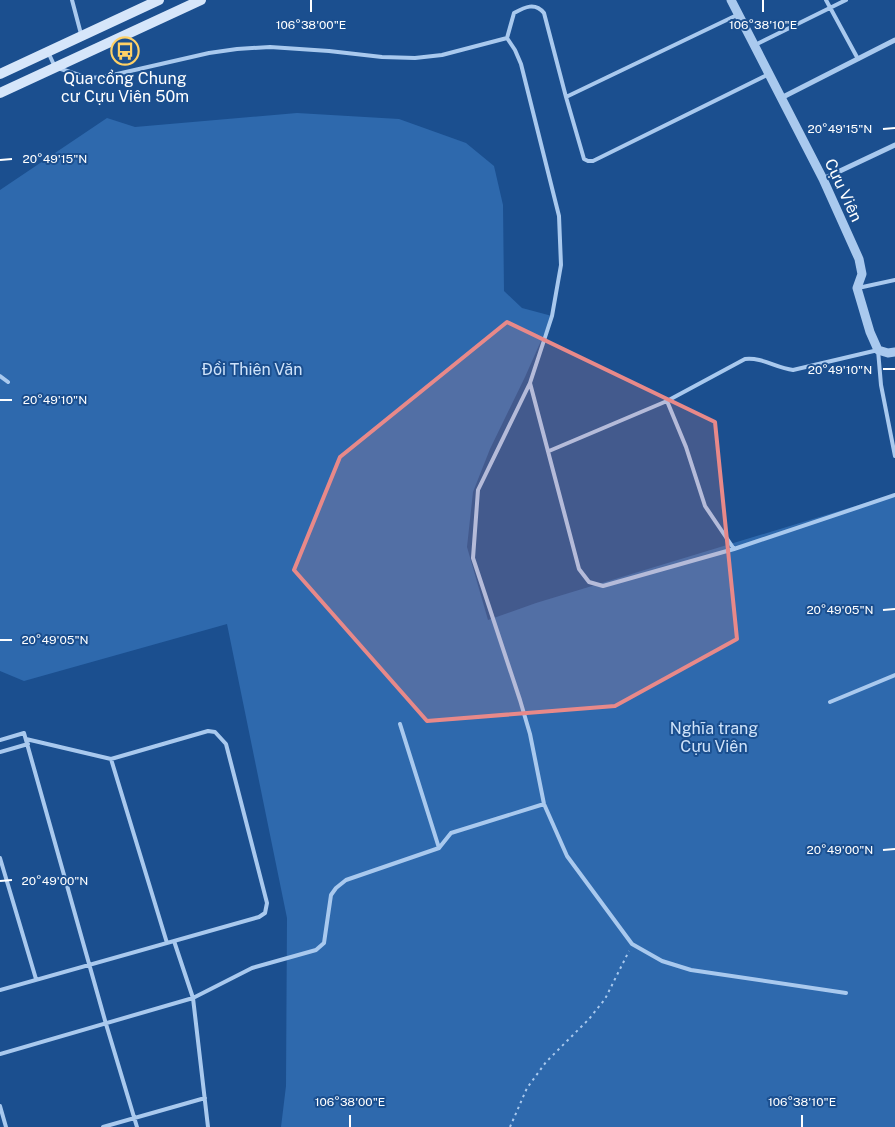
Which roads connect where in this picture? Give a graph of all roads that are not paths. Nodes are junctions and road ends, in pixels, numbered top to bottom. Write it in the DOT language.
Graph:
graph roads {
  1 [pos="72,0"];
  2 [pos="159,0"];
  3 [pos="201,0"];
  4 [pos="731,0"];
  5 [pos="826,0"];
  6 [pos="846,0"];
  7 [pos="829,8"];
  8 [pos="738,14"];
  9 [pos="82,36"];
  10 [pos="506,38"];
  11 [pos="895,40"];
  12 [pos="756,46"];
  13 [pos="48,52"];
  14 [pos="858,59"];
  15 [pos="56,68"];
  16 [pos="0,74"];
  17 [pos="769,74"];
  18 [pos="0,93"];
  19 [pos="566,97"];
  20 [pos="780,98"];
  21 [pos="895,145"];
  22 [pos="823,180"];
  23 [pos="895,280"];
  24 [pos="857,288"];
  25 [pos="878,350"];
  26 [pos="895,352"];
  27 [pos="0,376"];
  28 [pos="8,382"];
  29 [pos="530,383"];
  30 [pos="667,401"];
  31 [pos="549,451"];
  32 [pos="895,456"];
  33 [pos="895,495"];
  34 [pos="734,549"];
  35 [pos="895,675"];
  36 [pos="830,702"];
  37 [pos="400,724"];
  38 [pos="26,738"];
  39 [pos="0,740"];
  40 [pos="28,744"];
  41 [pos="0,752"];
  42 [pos="111,759"];
  43 [pos="544,804"];
  44 [pos="439,848"];
  45 [pos="0,858"];
  46 [pos="174,941"];
  47 [pos="167,943"];
  48 [pos="90,964"];
  49 [pos="36,979"];
  50 [pos="0,990"];
  51 [pos="846,993"];
  52 [pos="193,998"];
  53 [pos="106,1024"];
  54 [pos="0,1054"];
  55 [pos="204,1098"];
  56 [pos="0,1106"];
  57 [pos="134,1118"];
  58 [pos="6,1127"];
  59 [pos="103,1127"];
  60 [pos="137,1127"];
  61 [pos="208,1127"];
  1 -- 9 [label="lane"];
  2 -- 9 [label="main road"];
  3 -- 15 [label="main road"];
  4 -- 8 [label="street, Cựu Viên"];
  5 -- 7 [label="lane"];
  6 -- 7 [label="lane"];
  7 -- 12 [label="lane"];
  7 -- 14 [label="lane"];
  8 -- 12 [label="street, Cựu Viên"];
  8 -- 19 [label="lane"];
  9 -- 13 [label="main road"];
  10 -- 15 [label="lane"];
  10 -- 19 [label="lane"];
  10 -- 29 [label="lane"];
  11 -- 14 [label="street"];
  12 -- 17 [label="street, Cựu Viên"];
  13 -- 15 [label="lane"];
  13 -- 16 [label="main road"];
  14 -- 20 [label="street"];
  15 -- 18 [label="main road"];
  17 -- 19 [label="lane"];
  17 -- 20 [label="street, Cựu Viên"];
  20 -- 22 [label="street, Cựu Viên"];
  21 -- 22 [label="street"];
  22 -- 24 [label="street, Cựu Viên"];
  23 -- 24 [label="lane"];
  24 -- 25 [label="street"];
  25 -- 26 [label="street"];
  25 -- 30 [label="lane"];
  25 -- 32 [label="lane"];
  27 -- 28 [label="lane"];
  29 -- 31 [label="lane"];
  29 -- 43 [label="lane"];
  30 -- 31 [label="lane"];
  30 -- 34 [label="lane"];
  31 -- 34 [label="lane"];
  33 -- 34 [label="lane"];
  35 -- 36 [label="lane"];
  37 -- 44 [label="lane"];
  38 -- 39 [label="lane"];
  38 -- 40 [label="lane"];
  38 -- 42 [label="lane"];
  40 -- 41 [label="lane"];
  40 -- 48 [label="lane"];
  42 -- 46 [label="lane"];
  42 -- 47 [label="lane"];
  43 -- 44 [label="lane"];
  43 -- 51 [label="lane"];
  44 -- 52 [label="lane"];
  45 -- 49 [label="lane"];
  46 -- 47 [label="lane"];
  46 -- 52 [label="lane"];
  47 -- 48 [label="lane"];
  48 -- 49 [label="lane"];
  48 -- 53 [label="lane"];
  49 -- 50 [label="lane"];
  52 -- 53 [label="lane"];
  52 -- 55 [label="lane"];
  53 -- 54 [label="lane"];
  53 -- 57 [label="lane"];
  55 -- 57 [label="lane"];
  55 -- 61 [label="lane"];
  56 -- 58 [label="lane"];
  57 -- 59 [label="lane"];
  57 -- 60 [label="lane"];
}
